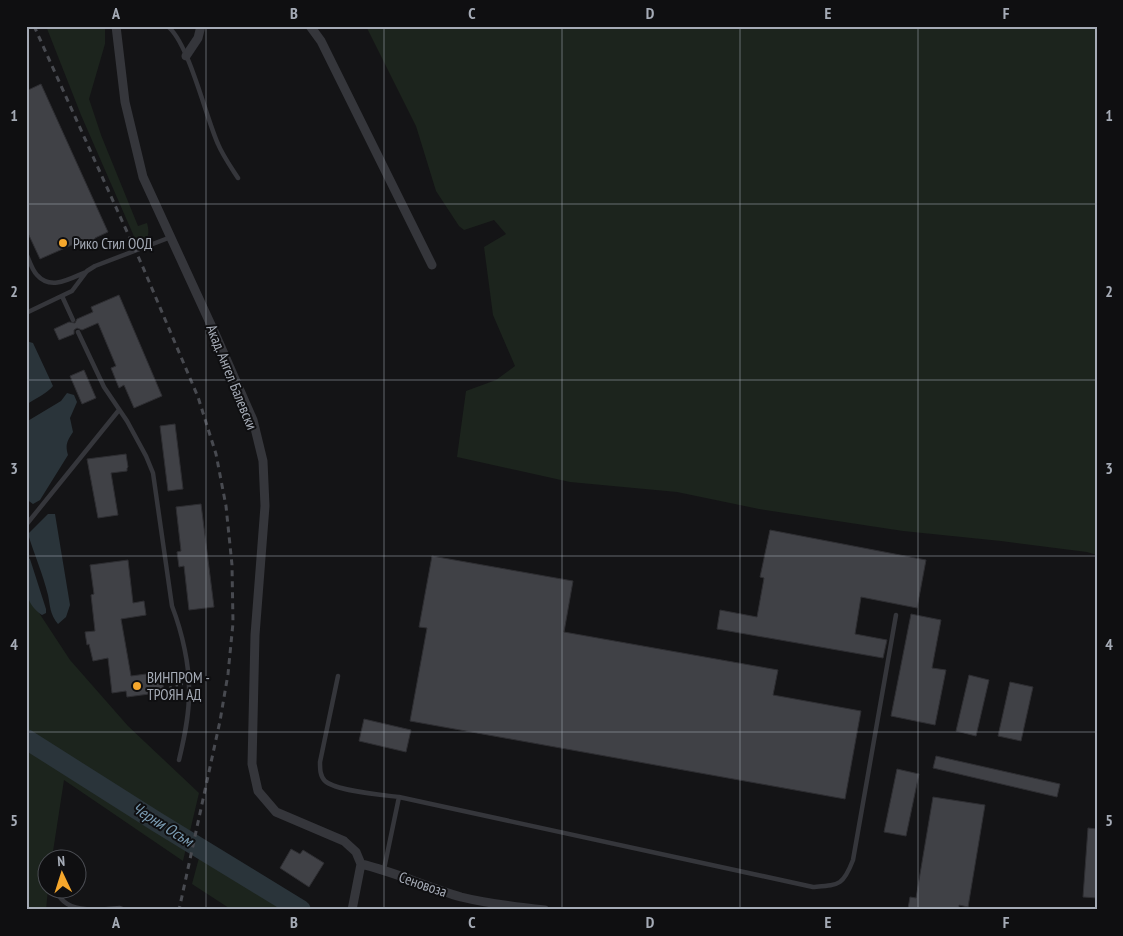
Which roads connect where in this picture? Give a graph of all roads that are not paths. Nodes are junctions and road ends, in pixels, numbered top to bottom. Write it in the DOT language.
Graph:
graph roads {
  1 [pos="116,26"];
  2 [pos="167,26"];
  3 [pos="201,26"];
  4 [pos="310,26"];
  5 [pos="186,56"];
  6 [pos="238,178"];
  7 [pos="170,237"];
  8 [pos="26,253"];
  9 [pos="432,265"];
  10 [pos="87,271"];
  11 [pos="62,296"];
  12 [pos="26,313"];
  13 [pos="73,320"];
  14 [pos="78,332"];
  15 [pos="119,410"];
  16 [pos="26,525"];
  17 [pos="896,615"];
  18 [pos="338,676"];
  19 [pos="179,760"];
  20 [pos="399,797"];
  21 [pos="361,864"];
  22 [pos="384,869"];
  23 [pos="59,898"];
  24 [pos="125,910"];
  25 [pos="352,910"];
  26 [pos="546,910"];
  1 -- 7 [label="street, Акад. Ангел Балевски"];
  2 -- 5 [label="lane"];
  3 -- 5 [label="street"];
  4 -- 9 [label="street"];
  5 -- 6 [label="lane"];
  7 -- 10 [label="lane"];
  7 -- 21 [label="street, Акад. Ангел Балевски"];
  8 -- 10 [label="lane"];
  10 -- 11 [label="lane"];
  11 -- 12 [label="lane"];
  11 -- 13 [label="lane"];
  14 -- 15 [label="lane"];
  15 -- 16 [label="lane"];
  15 -- 19 [label="lane"];
  17 -- 20 [label="lane"];
  18 -- 20 [label="lane"];
  20 -- 22 [label="lane"];
  21 -- 22 [label="street, Сеновоза"];
  21 -- 25 [label="street"];
  22 -- 26 [label="street, Сеновоза"];
  23 -- 24 [label="lane"];
}
